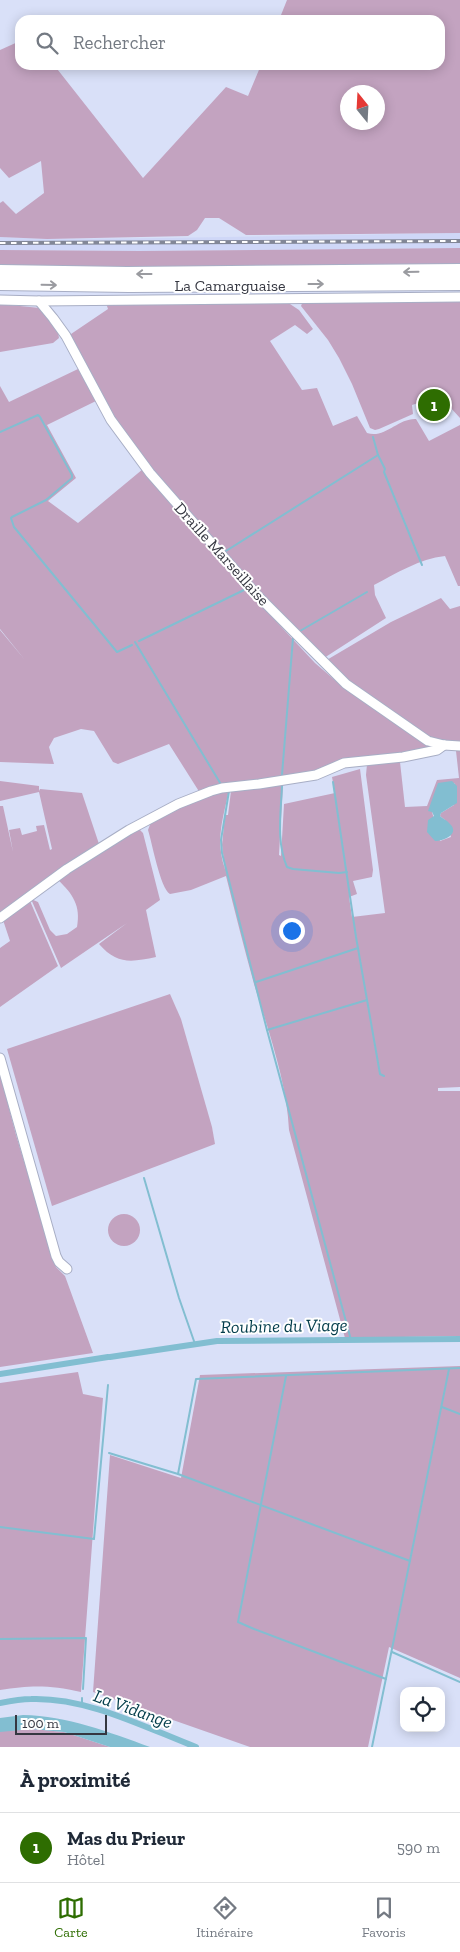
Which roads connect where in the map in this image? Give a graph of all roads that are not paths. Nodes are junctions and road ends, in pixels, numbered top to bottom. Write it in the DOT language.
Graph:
graph roads {
  1 [pos="460,271"];
  2 [pos="0,272"];
  3 [pos="0,283"];
  4 [pos="460,283"];
  5 [pos="460,297"];
  6 [pos="0,300"];
  7 [pos="39,302"];
  8 [pos="444,746"];
  9 [pos="460,746"];
  10 [pos="0,918"];
  11 [pos="0,1058"];
  12 [pos="67,1269"];
  1 -- 2 [label="highway, La Camarguaise, one-way"];
  3 -- 4 [label="highway, La Camarguaise, one-way"];
  5 -- 7 [label="street"];
  6 -- 7 [label="street"];
  7 -- 8 [label="street, Draille Marseillaise"];
  8 -- 9 [label="street, Draille Marseillaise"];
  8 -- 10 [label="street"];
  11 -- 12 [label="street"];
}
